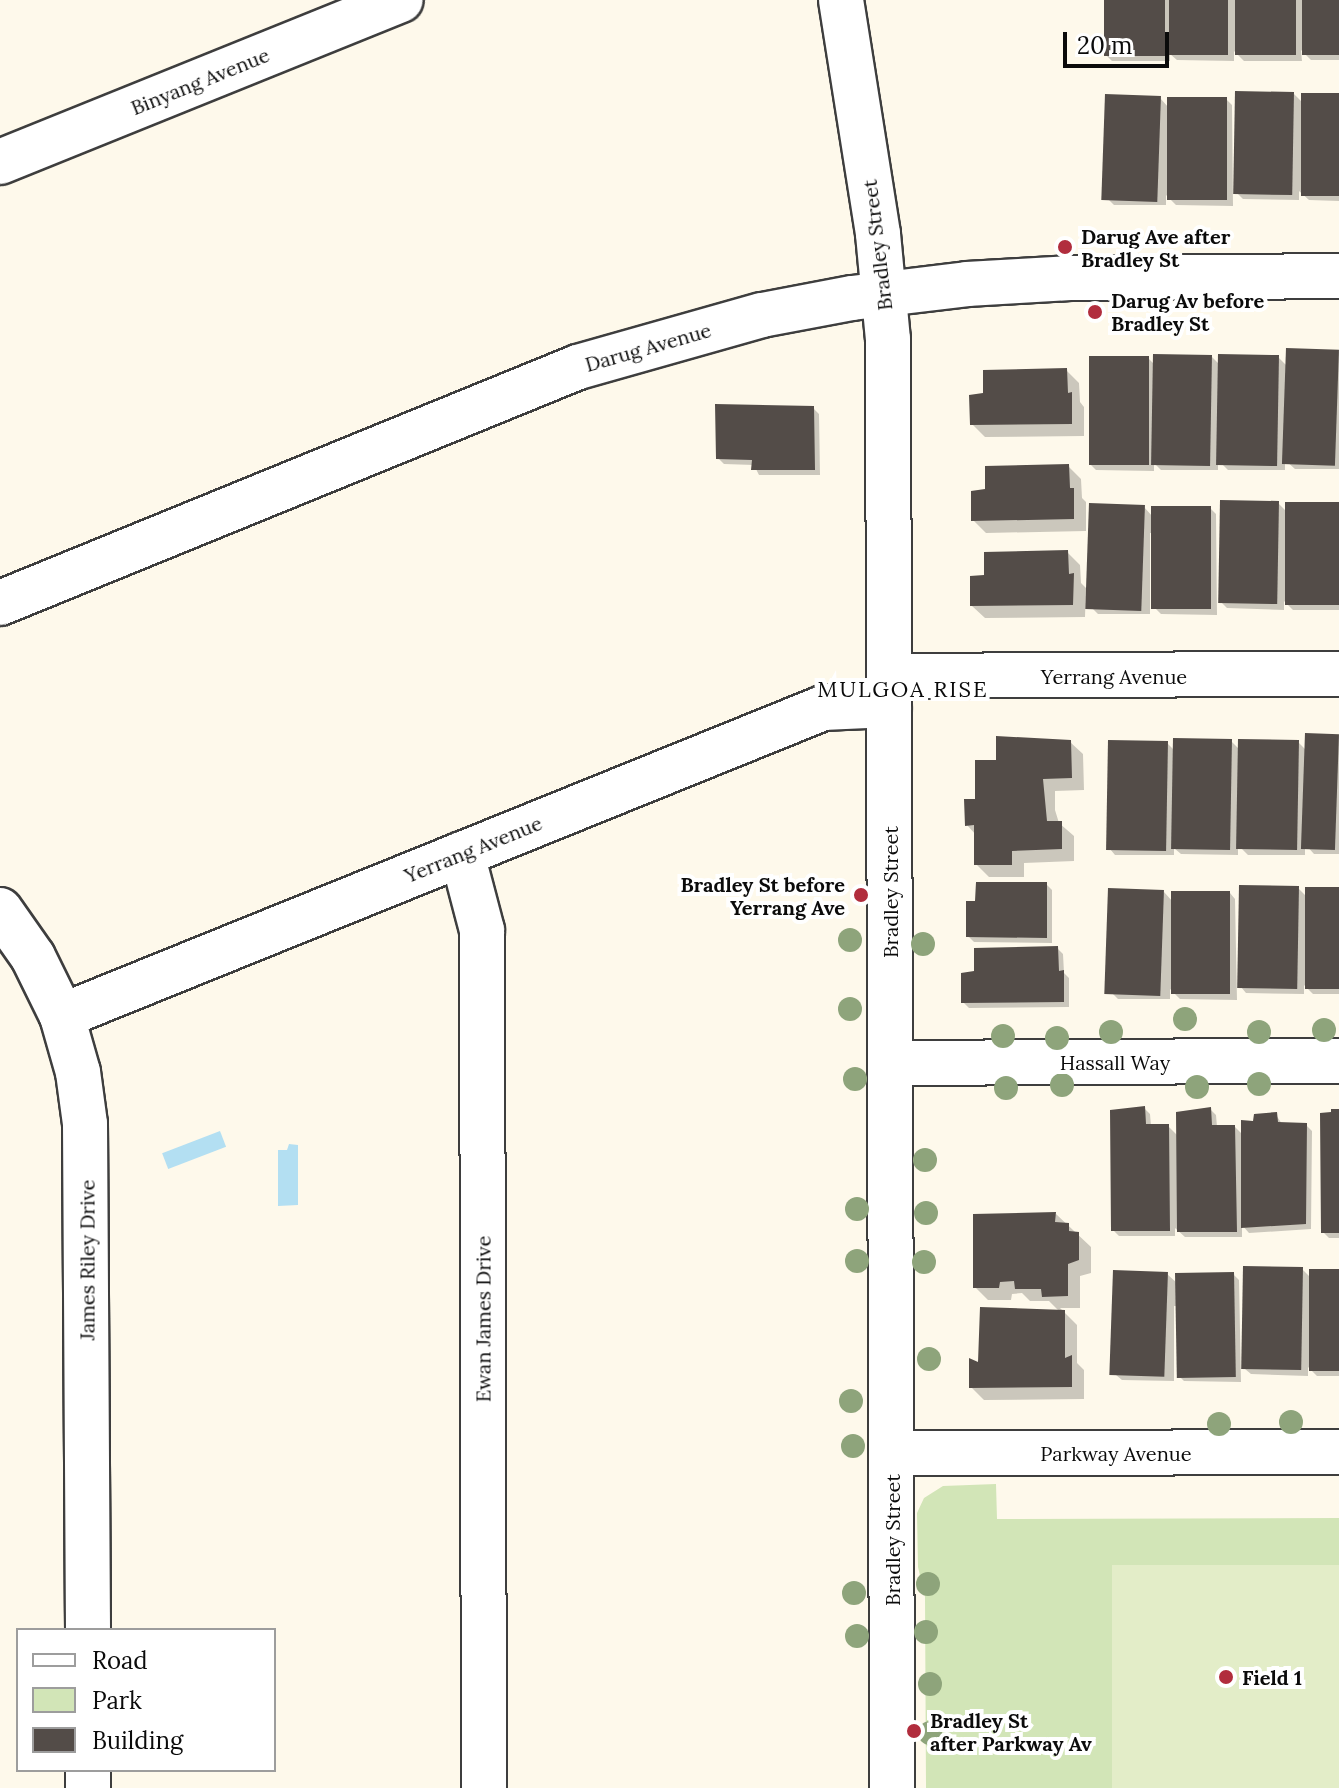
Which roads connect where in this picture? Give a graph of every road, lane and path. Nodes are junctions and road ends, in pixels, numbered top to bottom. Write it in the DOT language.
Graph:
graph roads {
  1 [pos="400,0"];
  2 [pos="841,0"];
  3 [pos="0,162"];
  4 [pos="1339,276"];
  5 [pos="884,293"];
  6 [pos="0,603"];
  7 [pos="1339,674"];
  8 [pos="890,690"];
  9 [pos="462,854"];
  10 [pos="0,910"];
  11 [pos="62,1016"];
  12 [pos="1339,1061"];
  13 [pos="891,1063"];
  14 [pos="1339,1452"];
  15 [pos="892,1453"];
  16 [pos="88,1628"];
  17 [pos="484,1788"];
  18 [pos="892,1788"];
  1 -- 3 [label="street, Binyang Avenue"];
  2 -- 5 [label="street, Bradley Street"];
  4 -- 5 [label="street, Darug Avenue"];
  5 -- 6 [label="street, Darug Avenue"];
  5 -- 8 [label="street, Bradley Street"];
  7 -- 8 [label="street, Yerrang Avenue"];
  8 -- 9 [label="street, Yerrang Avenue"];
  8 -- 13 [label="street, Bradley Street"];
  9 -- 11 [label="street, Yerrang Avenue"];
  9 -- 17 [label="street, Ewan James Drive"];
  10 -- 11 [label="street, James Riley Drive"];
  11 -- 16 [label="street, James Riley Drive"];
  12 -- 13 [label="street, Hassall Way"];
  13 -- 15 [label="street, Bradley Street"];
  14 -- 15 [label="street, Parkway Avenue"];
  15 -- 18 [label="street, Bradley Street"];
}
